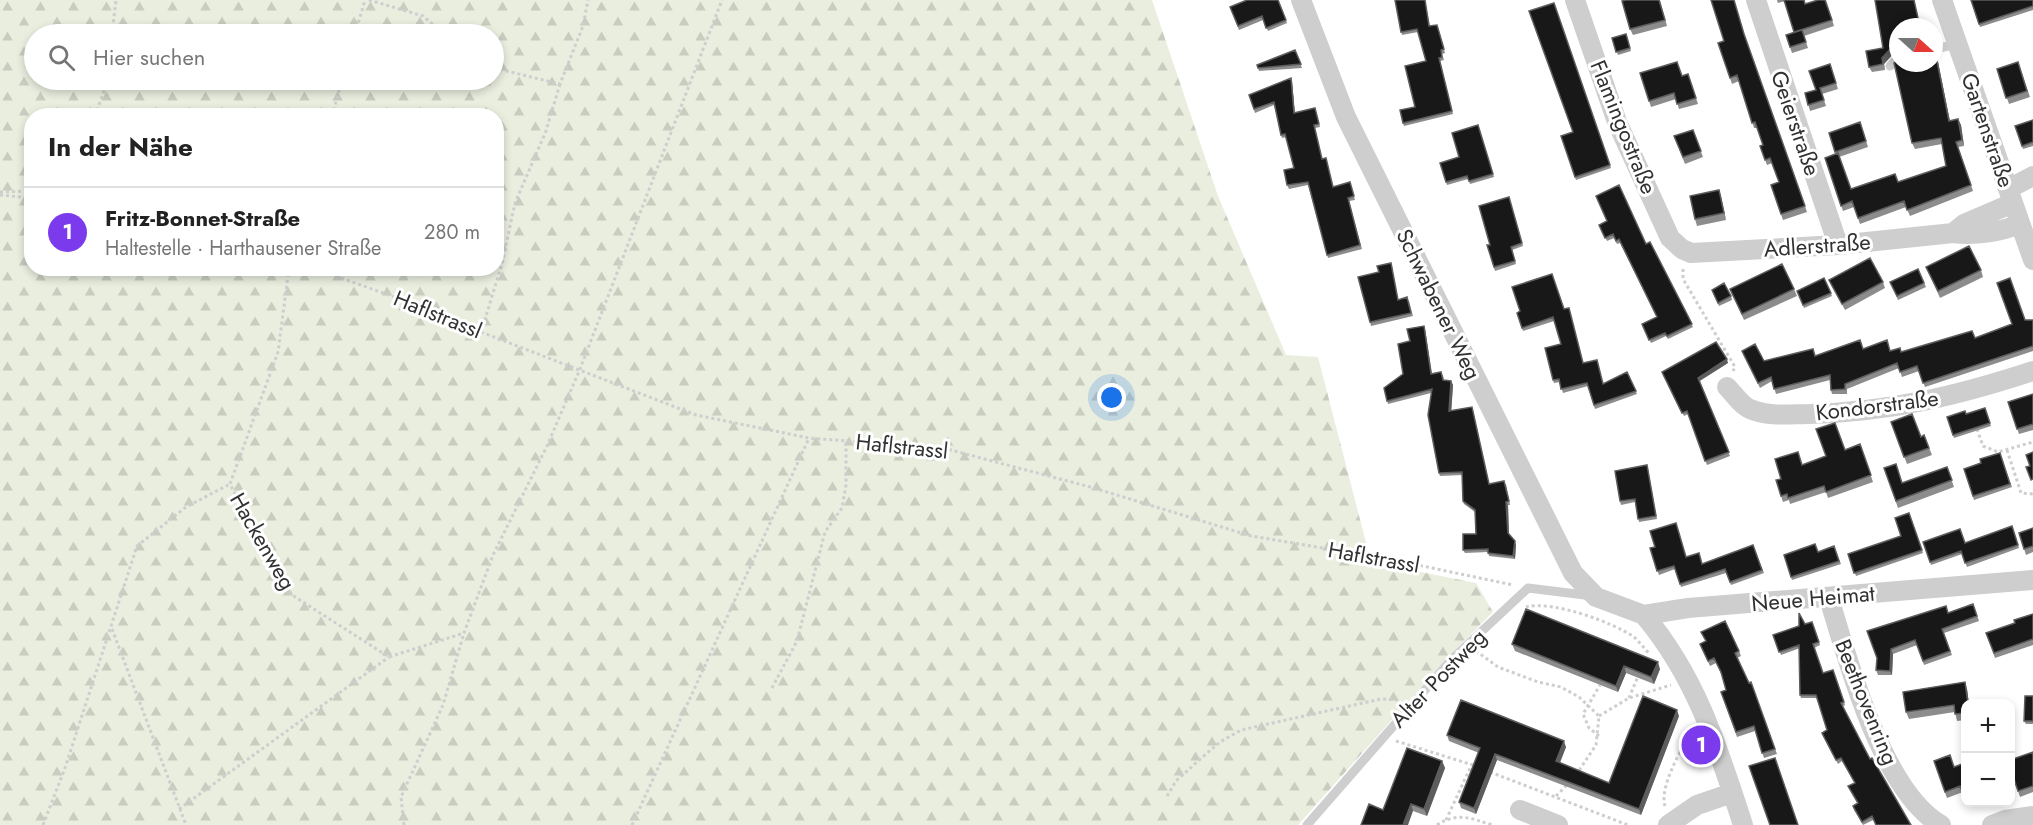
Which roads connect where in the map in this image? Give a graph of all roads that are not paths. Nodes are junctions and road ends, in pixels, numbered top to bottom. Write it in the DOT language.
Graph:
graph roads {
  1 [pos="1301,0"];
  2 [pos="1575,0"];
  3 [pos="1756,0"];
  4 [pos="1942,0"];
  5 [pos="1958,44"];
  6 [pos="1943,47"];
  7 [pos="2033,176"];
  8 [pos="2011,196"];
  9 [pos="2020,224"];
  10 [pos="1953,233"];
  11 [pos="1838,245"];
  12 [pos="1682,249"];
  13 [pos="2033,260"];
  14 [pos="2033,371"];
  15 [pos="1727,387"];
  16 [pos="2033,580"];
  17 [pos="1596,597"];
  18 [pos="1829,598"];
  19 [pos="1644,615"];
  20 [pos="1732,793"];
  21 [pos="1520,810"];
  22 [pos="2033,816"];
  23 [pos="1307,825"];
  24 [pos="1558,825"];
  25 [pos="1668,825"];
  26 [pos="1743,825"];
  27 [pos="1941,825"];
  28 [pos="1992,825"];
  1 -- 17 [label="street, Schwabener Weg"];
  2 -- 12 [label="street, Flamingostraße"];
  3 -- 11 [label="street, Geierstraße"];
  4 -- 5 [label="street, Gartenstraße"];
  5 -- 6 [label="lane"];
  5 -- 8 [label="street, Gartenstraße"];
  7 -- 8 [label="street, Adlerstraße"];
  8 -- 9 [label="street, Gartenstraße"];
  8 -- 10 [label="street, Adlerstraße"];
  9 -- 10 [label="street, Adlerstraße"];
  9 -- 13 [label="street, Gartenstraße"];
  10 -- 11 [label="street, Adlerstraße"];
  11 -- 12 [label="street, Adlerstraße"];
  14 -- 15 [label="street, Kondorstraße"];
  16 -- 18 [label="street, Neue Heimat"];
  17 -- 19 [label="street, Neue Heimat"];
  17 -- 23 [label="lane, Alter Postweg"];
  18 -- 19 [label="street, Neue Heimat"];
  18 -- 27 [label="street, Beethovenring"];
  19 -- 20 [label="street"];
  20 -- 25 [label="street"];
  20 -- 26 [label="street"];
  21 -- 24 [label="street"];
  22 -- 28 [label="street"];
}
